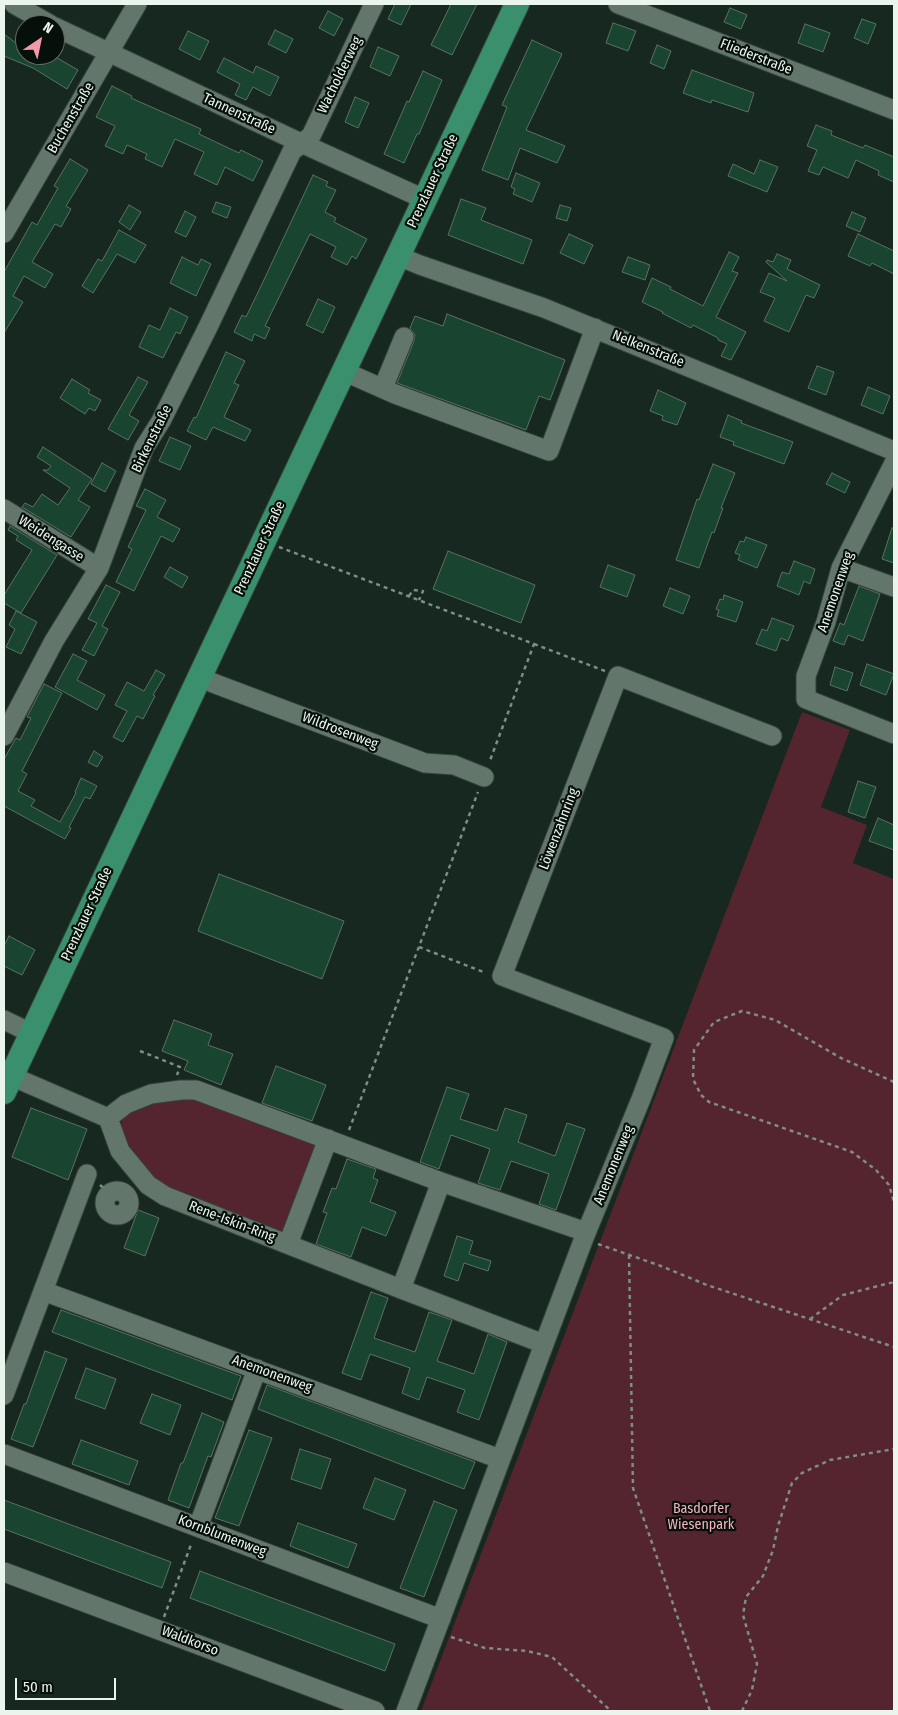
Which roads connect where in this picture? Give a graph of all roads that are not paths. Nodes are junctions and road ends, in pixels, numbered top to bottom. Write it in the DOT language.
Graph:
graph roads {
  1 [pos="14,4"];
  2 [pos="137,4"];
  3 [pos="374,4"];
  4 [pos="517,4"];
  5 [pos="618,4"];
  6 [pos="647,9"];
  7 [pos="33,15"];
  8 [pos="65,32"];
  9 [pos="109,53"];
  10 [pos="894,110"];
  11 [pos="301,143"];
  12 [pos="424,199"];
  13 [pos="4,233"];
  14 [pos="398,256"];
  15 [pos="595,328"];
  16 [pos="404,337"];
  17 [pos="343,371"];
  18 [pos="383,388"];
  19 [pos="894,451"];
  20 [pos="894,463"];
  21 [pos="4,509"];
  22 [pos="99,568"];
  23 [pos="841,568"];
  24 [pos="894,587"];
  25 [pos="199,676"];
  26 [pos="894,734"];
  27 [pos="4,736"];
  28 [pos="772,736"];
  29 [pos="484,777"];
  30 [pos="4,1020"];
  31 [pos="31,1033"];
  32 [pos="664,1038"];
  33 [pos="7,1084"];
  34 [pos="108,1118"];
  35 [pos="335,1142"];
  36 [pos="134,1168"];
  37 [pos="441,1182"];
  38 [pos="585,1235"];
  39 [pos="288,1244"];
  40 [pos="401,1290"];
  41 [pos="43,1291"];
  42 [pos="544,1344"];
  43 [pos="257,1369"];
  44 [pos="4,1395"];
  45 [pos="4,1454"];
  46 [pos="500,1460"];
  47 [pos="198,1526"];
  48 [pos="4,1572"];
  49 [pos="439,1625"];
  50 [pos="375,1711"];
  51 [pos="406,1711"];
  1 -- 7 [label="street"];
  2 -- 9 [label="street, Buchenstraße"];
  3 -- 11 [label="street, Wacholderweg"];
  4 -- 12 [label="main road, Prenzlauer Straße"];
  5 -- 6 [label="street, Fliederstraße"];
  6 -- 10 [label="street, Fliederstraße"];
  8 -- 9 [label="street, Tannenstraße"];
  9 -- 11 [label="street, Tannenstraße"];
  9 -- 13 [label="street, Buchenstraße"];
  11 -- 12 [label="street, Tannenstraße"];
  11 -- 22 [label="street, Birkenstraße"];
  12 -- 14 [label="main road, Prenzlauer Straße"];
  14 -- 15 [label="street, Nelkenstraße"];
  14 -- 17 [label="main road, Prenzlauer Straße"];
  15 -- 18 [label="street"];
  15 -- 19 [label="street, Nelkenstraße"];
  16 -- 18 [label="street"];
  17 -- 18 [label="street"];
  17 -- 25 [label="main road, Prenzlauer Straße"];
  20 -- 23 [label="street, Anemonenweg"];
  21 -- 22 [label="street, Weidengasse"];
  22 -- 27 [label="street, Birkenstraße"];
  23 -- 24 [label="street"];
  23 -- 26 [label="street, Anemonenweg"];
  25 -- 29 [label="street, Wildrosenweg"];
  25 -- 31 [label="main road, Prenzlauer Straße"];
  28 -- 32 [label="street, Löwenzahnring"];
  30 -- 31 [label="street"];
  31 -- 33 [label="main road, Prenzlauer Straße"];
  32 -- 38 [label="street, Anemonenweg"];
  33 -- 34 [label="street"];
  34 -- 35 [label="street"];
  34 -- 36 [label="street, Rene-Iskin-Ring"];
  35 -- 37 [label="street"];
  35 -- 39 [label="street, Rene-Iskin-Ring"];
  36 -- 39 [label="street, Rene-Iskin-Ring"];
  36 -- 41 [label="street"];
  37 -- 38 [label="street"];
  37 -- 40 [label="street"];
  38 -- 42 [label="street, Anemonenweg"];
  39 -- 40 [label="street"];
  40 -- 42 [label="street"];
  41 -- 43 [label="street, Anemonenweg"];
  41 -- 44 [label="street"];
  42 -- 46 [label="street, Anemonenweg"];
  43 -- 46 [label="street, Anemonenweg"];
  43 -- 47 [label="street"];
  45 -- 47 [label="street, Kornblumenweg"];
  46 -- 49 [label="street, Anemonenweg"];
  47 -- 49 [label="street, Kornblumenweg"];
  48 -- 50 [label="street, Waldkorso"];
  49 -- 51 [label="street, Anemonenweg"];
}
